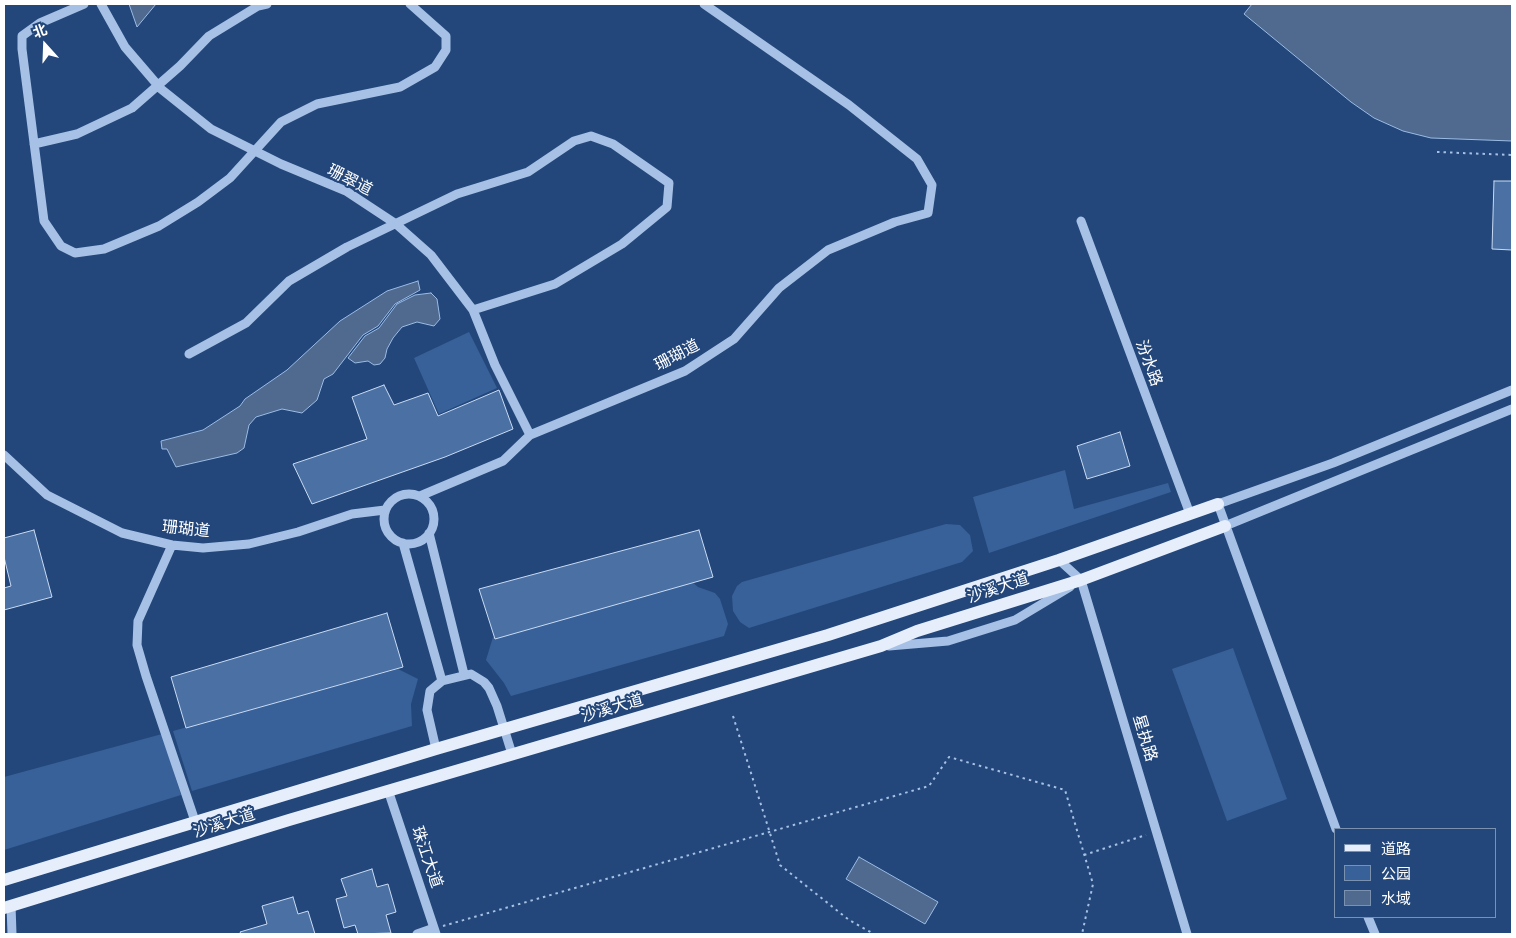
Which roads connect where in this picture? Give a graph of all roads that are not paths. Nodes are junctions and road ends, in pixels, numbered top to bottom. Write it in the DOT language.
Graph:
graph roads {
  1 [pos="84,4"];
  2 [pos="100,4"];
  3 [pos="267,4"];
  4 [pos="410,4"];
  5 [pos="704,4"];
  6 [pos="158,86"];
  7 [pos="34,144"];
  8 [pos="254,151"];
  9 [pos="1081,222"];
  10 [pos="396,224"];
  11 [pos="473,310"];
  12 [pos="189,354"];
  13 [pos="1512,390"];
  14 [pos="1512,409"];
  15 [pos="530,435"];
  16 [pos="4,455"];
  17 [pos="420,496"];
  18 [pos="1218,504"];
  19 [pos="385,510"];
  20 [pos="1190,514"];
  21 [pos="1225,526"];
  22 [pos="429,533"];
  23 [pos="403,543"];
  24 [pos="172,545"];
  25 [pos="1060,560"];
  26 [pos="1081,580"];
  27 [pos="881,646"];
  28 [pos="464,674"];
  29 [pos="442,681"];
  30 [pos="504,729"];
  31 [pos="436,749"];
  32 [pos="512,754"];
  33 [pos="388,790"];
  34 [pos="195,821"];
  35 [pos="1336,828"];
  36 [pos="4,880"];
  37 [pos="7,907"];
  38 [pos="1368,918"];
  39 [pos="435,931"];
  40 [pos="12,934"];
  41 [pos="417,934"];
  42 [pos="1187,934"];
  43 [pos="1375,934"];
  1 -- 7 [label="street"];
  2 -- 6 [label="street, 珊翠道"];
  3 -- 6 [label="street"];
  4 -- 8 [label="street"];
  5 -- 15 [label="street, 珊瑚道"];
  6 -- 7 [label="street"];
  6 -- 8 [label="street, 珊翠道"];
  7 -- 8 [label="street"];
  8 -- 10 [label="street, 珊翠道"];
  9 -- 20 [label="street, 汾水路"];
  10 -- 11 [label="street, 珊翠道"];
  10 -- 11 [label="street"];
  10 -- 12 [label="street"];
  11 -- 15 [label="street, 珊翠道"];
  13 -- 18 [label="street"];
  14 -- 21 [label="street"];
  15 -- 17 [label="street, 珊瑚道"];
  16 -- 24 [label="street, 珊瑚道"];
  17 -- 19 [label="street"];
  17 -- 22 [label="street"];
  18 -- 20 [label="main road, 沙溪大道"];
  18 -- 21 [label="street"];
  19 -- 23 [label="street"];
  19 -- 24 [label="street, 珊瑚道"];
  20 -- 25 [label="main road, 沙溪大道"];
  21 -- 26 [label="main road, 沙溪大道"];
  21 -- 35 [label="street"];
  22 -- 23 [label="street"];
  22 -- 28 [label="street"];
  23 -- 29 [label="street"];
  24 -- 34 [label="street"];
  25 -- 26 [label="street, 星执路"];
  25 -- 30 [label="main road, 沙溪大道"];
  26 -- 27 [label="main road, 沙溪大道"];
  26 -- 27 [label="street"];
  26 -- 42 [label="street, 星执路"];
  27 -- 32 [label="main road, 沙溪大道"];
  28 -- 29 [label="street"];
  28 -- 30 [label="street"];
  29 -- 31 [label="street"];
  30 -- 31 [label="main road, 沙溪大道"];
  30 -- 32 [label="street"];
  31 -- 34 [label="main road, 沙溪大道"];
  32 -- 33 [label="main road, 沙溪大道"];
  33 -- 37 [label="main road, 沙溪大道"];
  33 -- 39 [label="street, 珠江大道"];
  34 -- 36 [label="main road, 沙溪大道"];
  37 -- 40 [label="street"];
  38 -- 43 [label="street"];
  39 -- 41 [label="street"];
}
